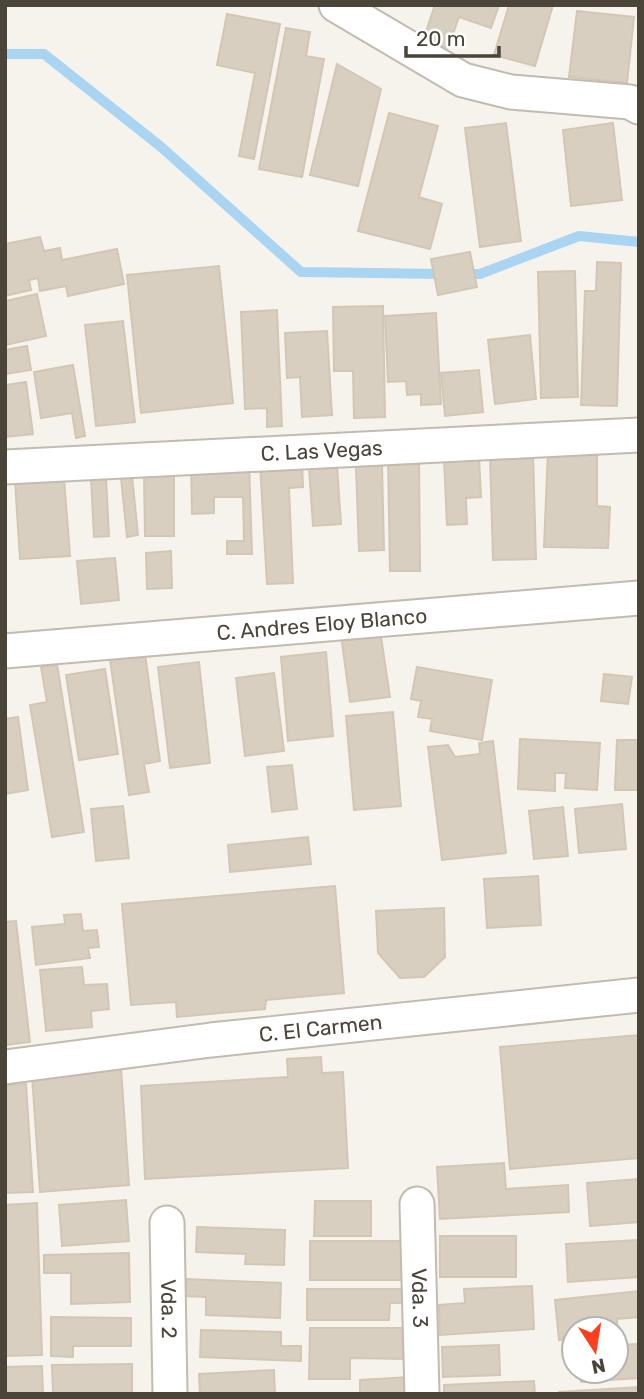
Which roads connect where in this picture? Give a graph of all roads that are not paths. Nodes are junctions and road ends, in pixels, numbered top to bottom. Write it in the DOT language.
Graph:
graph roads {
  1 [pos="336,5"];
  2 [pos="639,107"];
  3 [pos="639,435"];
  4 [pos="5,467"];
  5 [pos="639,598"];
  6 [pos="5,651"];
  7 [pos="639,995"];
  8 [pos="5,1067"];
  9 [pos="416,1204"];
  10 [pos="167,1223"];
  11 [pos="170,1394"];
  12 [pos="422,1394"];
  1 -- 2 [label="street"];
  3 -- 4 [label="street, C. Las Vegas"];
  5 -- 6 [label="street, C. Andres Eloy Blanco"];
  7 -- 8 [label="street, C. El Carmen"];
  9 -- 12 [label="street, Vda. 3"];
  10 -- 11 [label="street, Vda. 2"];
}
